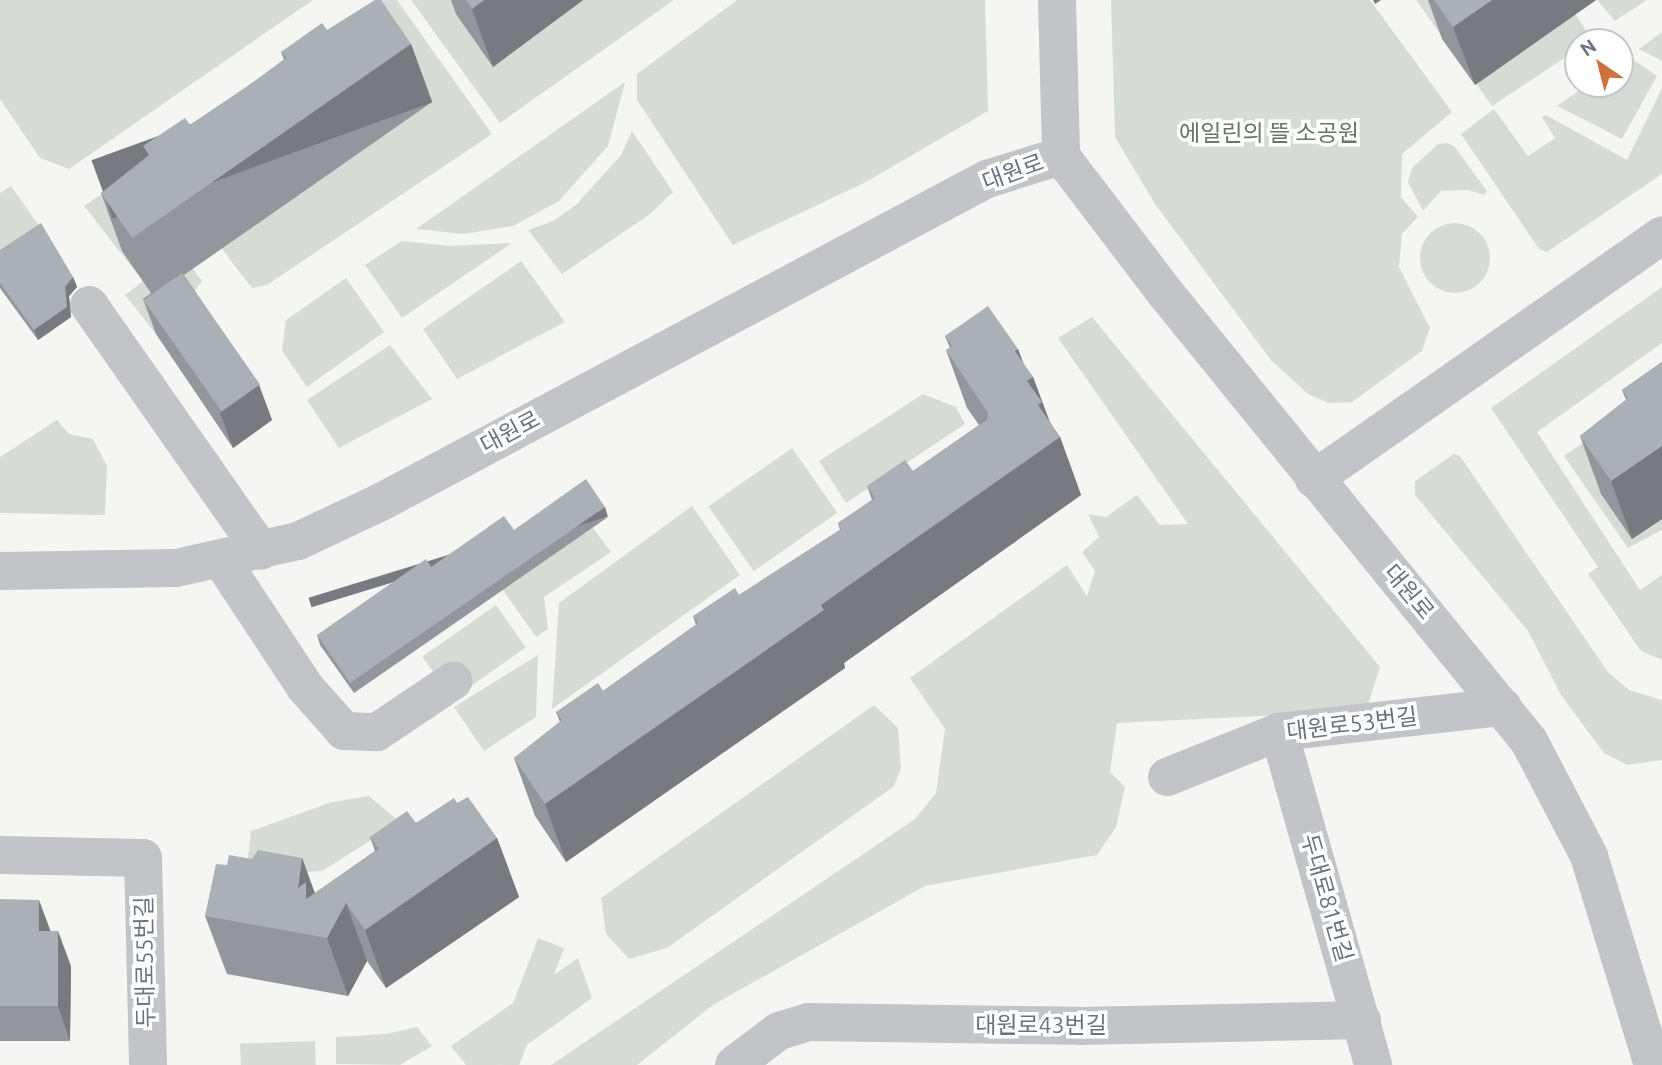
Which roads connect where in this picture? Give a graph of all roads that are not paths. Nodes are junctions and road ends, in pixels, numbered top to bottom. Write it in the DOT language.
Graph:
graph roads {
  1 [pos="1057,0"];
  2 [pos="1061,156"];
  3 [pos="1662,235"];
  4 [pos="89,305"];
  5 [pos="1314,479"];
  6 [pos="261,551"];
  7 [pos="222,561"];
  8 [pos="0,571"];
  9 [pos="453,681"];
  10 [pos="1503,707"];
  11 [pos="1279,732"];
  12 [pos="1167,777"];
  13 [pos="0,855"];
  14 [pos="1362,1020"];
  15 [pos="148,1065"];
  16 [pos="733,1065"];
  17 [pos="1374,1065"];
  18 [pos="1653,1065"];
  1 -- 2 [label="street"];
  2 -- 5 [label="street, 대원로"];
  2 -- 6 [label="street, 대원로"];
  3 -- 5 [label="street"];
  4 -- 6 [label="street"];
  5 -- 10 [label="street, 대원로"];
  6 -- 7 [label="street, 대원로"];
  7 -- 8 [label="street, 대원로"];
  7 -- 9 [label="street"];
  10 -- 11 [label="street, 대원로53번길"];
  10 -- 18 [label="street, 대원로"];
  11 -- 12 [label="street, 대원로53번길"];
  11 -- 14 [label="street, 두대로81번길"];
  13 -- 15 [label="street, 두대로55번길"];
  14 -- 16 [label="street, 대원로43번길"];
  14 -- 17 [label="street, 두대로81번길"];
}
